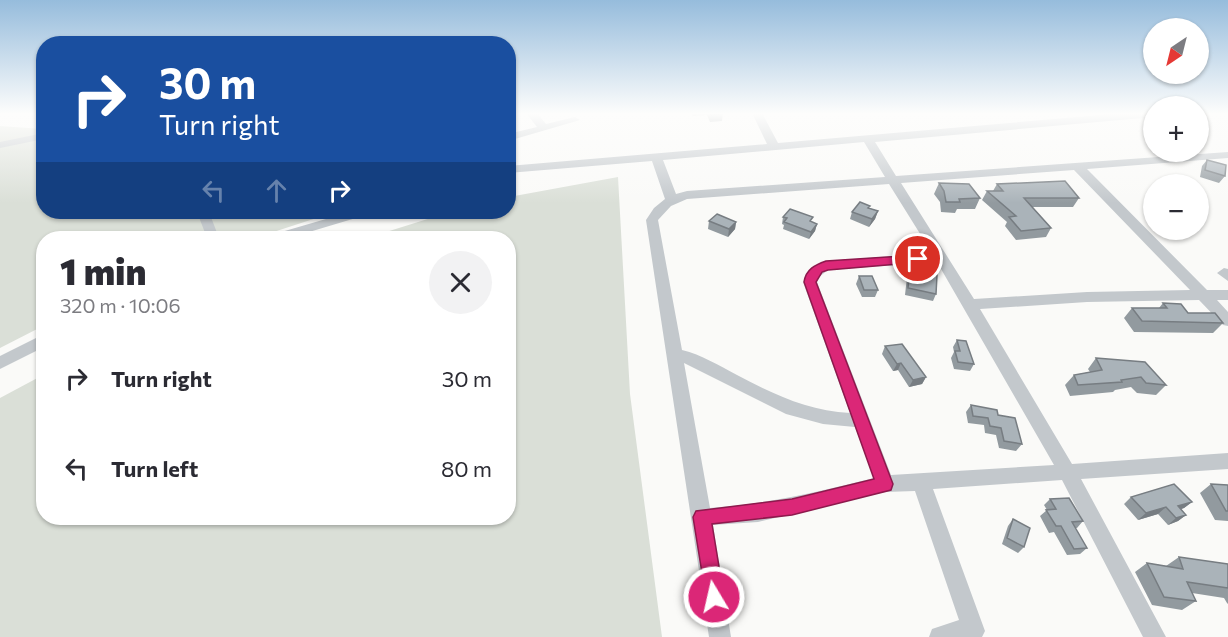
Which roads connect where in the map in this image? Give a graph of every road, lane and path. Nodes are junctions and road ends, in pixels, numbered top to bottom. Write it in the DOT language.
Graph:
graph roads {
  1 [pos="772,143"];
  2 [pos="831,143"];
  3 [pos="870,143"];
  4 [pos="774,147"];
  5 [pos="1228,155"];
  6 [pos="656,156"];
  7 [pos="1076,165"];
  8 [pos="516,168"];
  9 [pos="893,180"];
  10 [pos="672,201"];
  11 [pos="339,219"];
  12 [pos="299,231"];
  13 [pos="941,257"];
  14 [pos="1228,295"];
  15 [pos="1205,297"];
  16 [pos="970,304"];
  17 [pos="1228,321"];
  18 [pos="36,344"];
  19 [pos="675,356"];
  20 [pos="0,363"];
  21 [pos="860,420"];
  22 [pos="1228,461"];
  23 [pos="1067,471"];
  24 [pos="921,482"];
  25 [pos="885,484"];
  26 [pos="702,517"];
  27 [pos="976,634"];
  28 [pos="720,637"];
  29 [pos="940,637"];
  30 [pos="1155,637"];
  1 -- 4 [label="street"];
  2 -- 4 [label="street"];
  3 -- 9 [label="street"];
  4 -- 6 [label="street"];
  5 -- 7 [label="street"];
  6 -- 8 [label="street"];
  6 -- 10 [label="street"];
  7 -- 9 [label="street"];
  7 -- 15 [label="street"];
  9 -- 10 [label="street"];
  9 -- 13 [label="street"];
  10 -- 19 [label="street"];
  11 -- 12 [label="street"];
  13 -- 16 [label="street"];
  13 -- 21 [label="street"];
  14 -- 15 [label="street"];
  15 -- 16 [label="street"];
  15 -- 17 [label="street"];
  16 -- 23 [label="street"];
  18 -- 20 [label="street"];
  19 -- 21 [label="street"];
  19 -- 26 [label="street"];
  21 -- 25 [label="street"];
  22 -- 23 [label="street"];
  23 -- 24 [label="street"];
  23 -- 30 [label="street"];
  24 -- 25 [label="street"];
  24 -- 27 [label="street"];
  25 -- 26 [label="street"];
  26 -- 28 [label="street"];
  27 -- 29 [label="street"];
}
